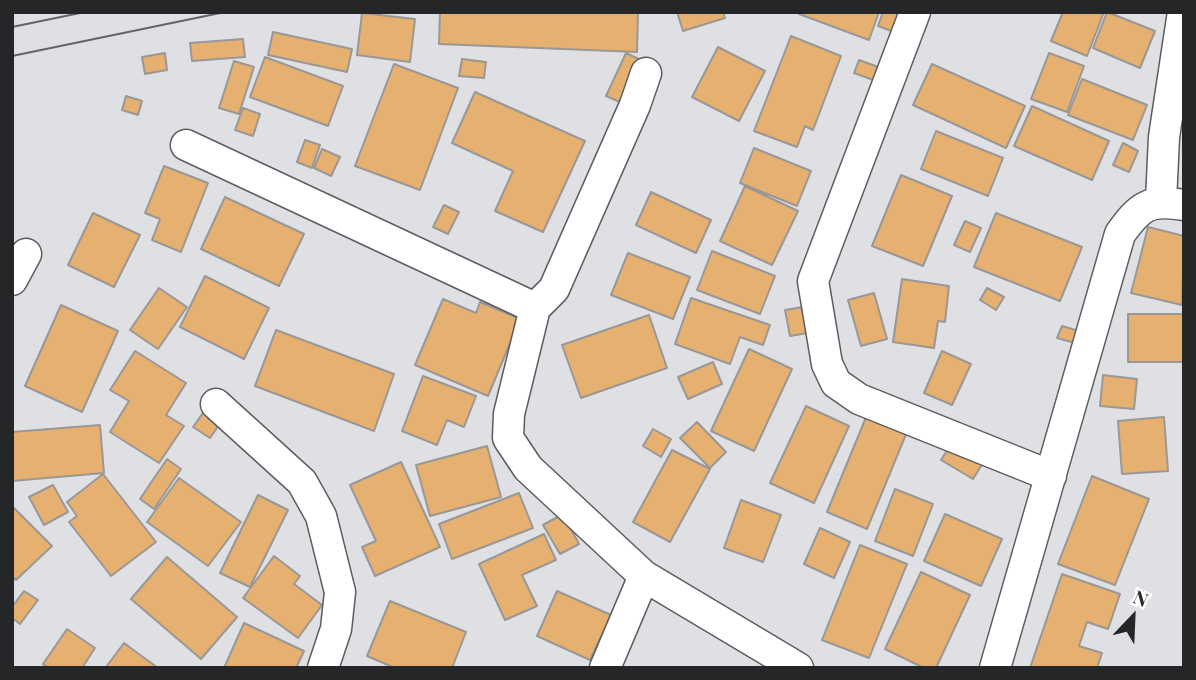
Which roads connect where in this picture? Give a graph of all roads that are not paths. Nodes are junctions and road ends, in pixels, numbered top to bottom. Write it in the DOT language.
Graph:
graph roads {
  1 [pos="915,12"];
  2 [pos="1183,12"];
  3 [pos="646,72"];
  4 [pos="186,145"];
  5 [pos="1172,203"];
  6 [pos="26,254"];
  7 [pos="12,280"];
  8 [pos="535,308"];
  9 [pos="216,404"];
  10 [pos="1051,476"];
  11 [pos="644,576"];
  12 [pos="323,668"];
  13 [pos="604,668"];
  14 [pos="798,668"];
  15 [pos="995,668"];
  1 -- 10 [label="street"];
  2 -- 5 [label="street"];
  3 -- 8 [label="street"];
  4 -- 8 [label="street"];
  5 -- 10 [label="street"];
  6 -- 7 [label="street"];
  8 -- 11 [label="street"];
  9 -- 12 [label="street"];
  10 -- 15 [label="street"];
  11 -- 13 [label="street"];
  11 -- 14 [label="street"];
}
